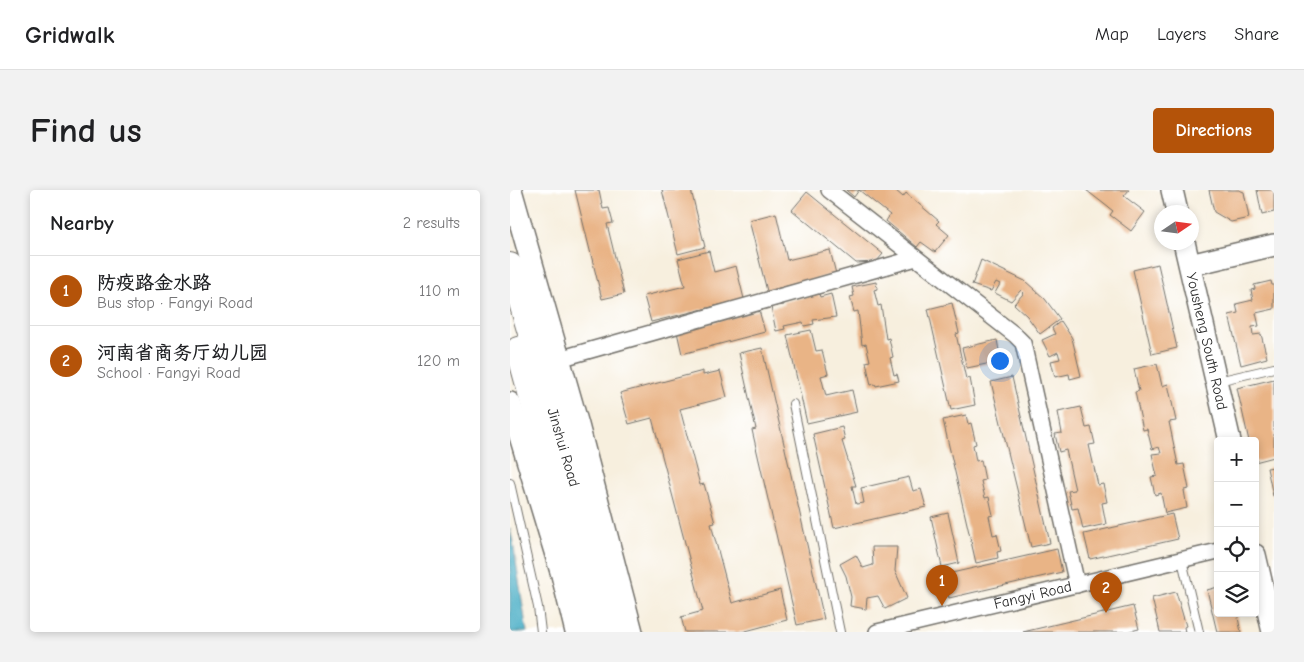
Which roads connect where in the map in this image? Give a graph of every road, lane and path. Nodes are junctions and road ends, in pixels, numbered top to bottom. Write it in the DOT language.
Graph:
graph roads {
  1 [pos="511,190"];
  2 [pos="829,190"];
  3 [pos="1172,190"];
  4 [pos="1175,205"];
  5 [pos="1274,246"];
  6 [pos="1186,250"];
  7 [pos="916,258"];
  8 [pos="510,265"];
  9 [pos="1190,265"];
  10 [pos="518,319"];
  11 [pos="559,358"];
  12 [pos="1274,368"];
  13 [pos="1216,381"];
  14 [pos="510,396"];
  15 [pos="510,404"];
  16 [pos="793,404"];
  17 [pos="538,422"];
  18 [pos="1229,437"];
  19 [pos="510,483"];
  20 [pos="1214,552"];
  21 [pos="1182,560"];
  22 [pos="1259,572"];
  23 [pos="1078,585"];
  24 [pos="541,632"];
  25 [pos="576,632"];
  26 [pos="593,632"];
  27 [pos="614,632"];
  28 [pos="632,632"];
  29 [pos="840,632"];
  30 [pos="877,632"];
  31 [pos="1199,632"];
  32 [pos="1273,632"];
  1 -- 10 [label="street"];
  1 -- 11 [label="street"];
  2 -- 7 [label="street"];
  3 -- 4 [label="street"];
  5 -- 9 [label="street"];
  6 -- 9 [label="street, Yousheng South Road"];
  7 -- 11 [label="street"];
  7 -- 23 [label="street"];
  8 -- 10 [label="main road, Jinshui Road"];
  9 -- 13 [label="street, Yousheng South Road"];
  10 -- 17 [label="main road, Jinshui Road"];
  10 -- 27 [label="main road, Jinshui Road"];
  11 -- 28 [label="street"];
  12 -- 13 [label="lane"];
  13 -- 18 [label="street, Yousheng South Road"];
  14 -- 17 [label="street"];
  15 -- 25 [label="street"];
  16 -- 29 [label="lane"];
  17 -- 26 [label="main road, Jinshui Road"];
  19 -- 24 [label="lane"];
  20 -- 21 [label="street, Fangyi Road"];
  21 -- 23 [label="street, Fangyi Road"];
  21 -- 31 [label="lane"];
  22 -- 32 [label="street"];
  23 -- 30 [label="street, Fangyi Road"];
}
